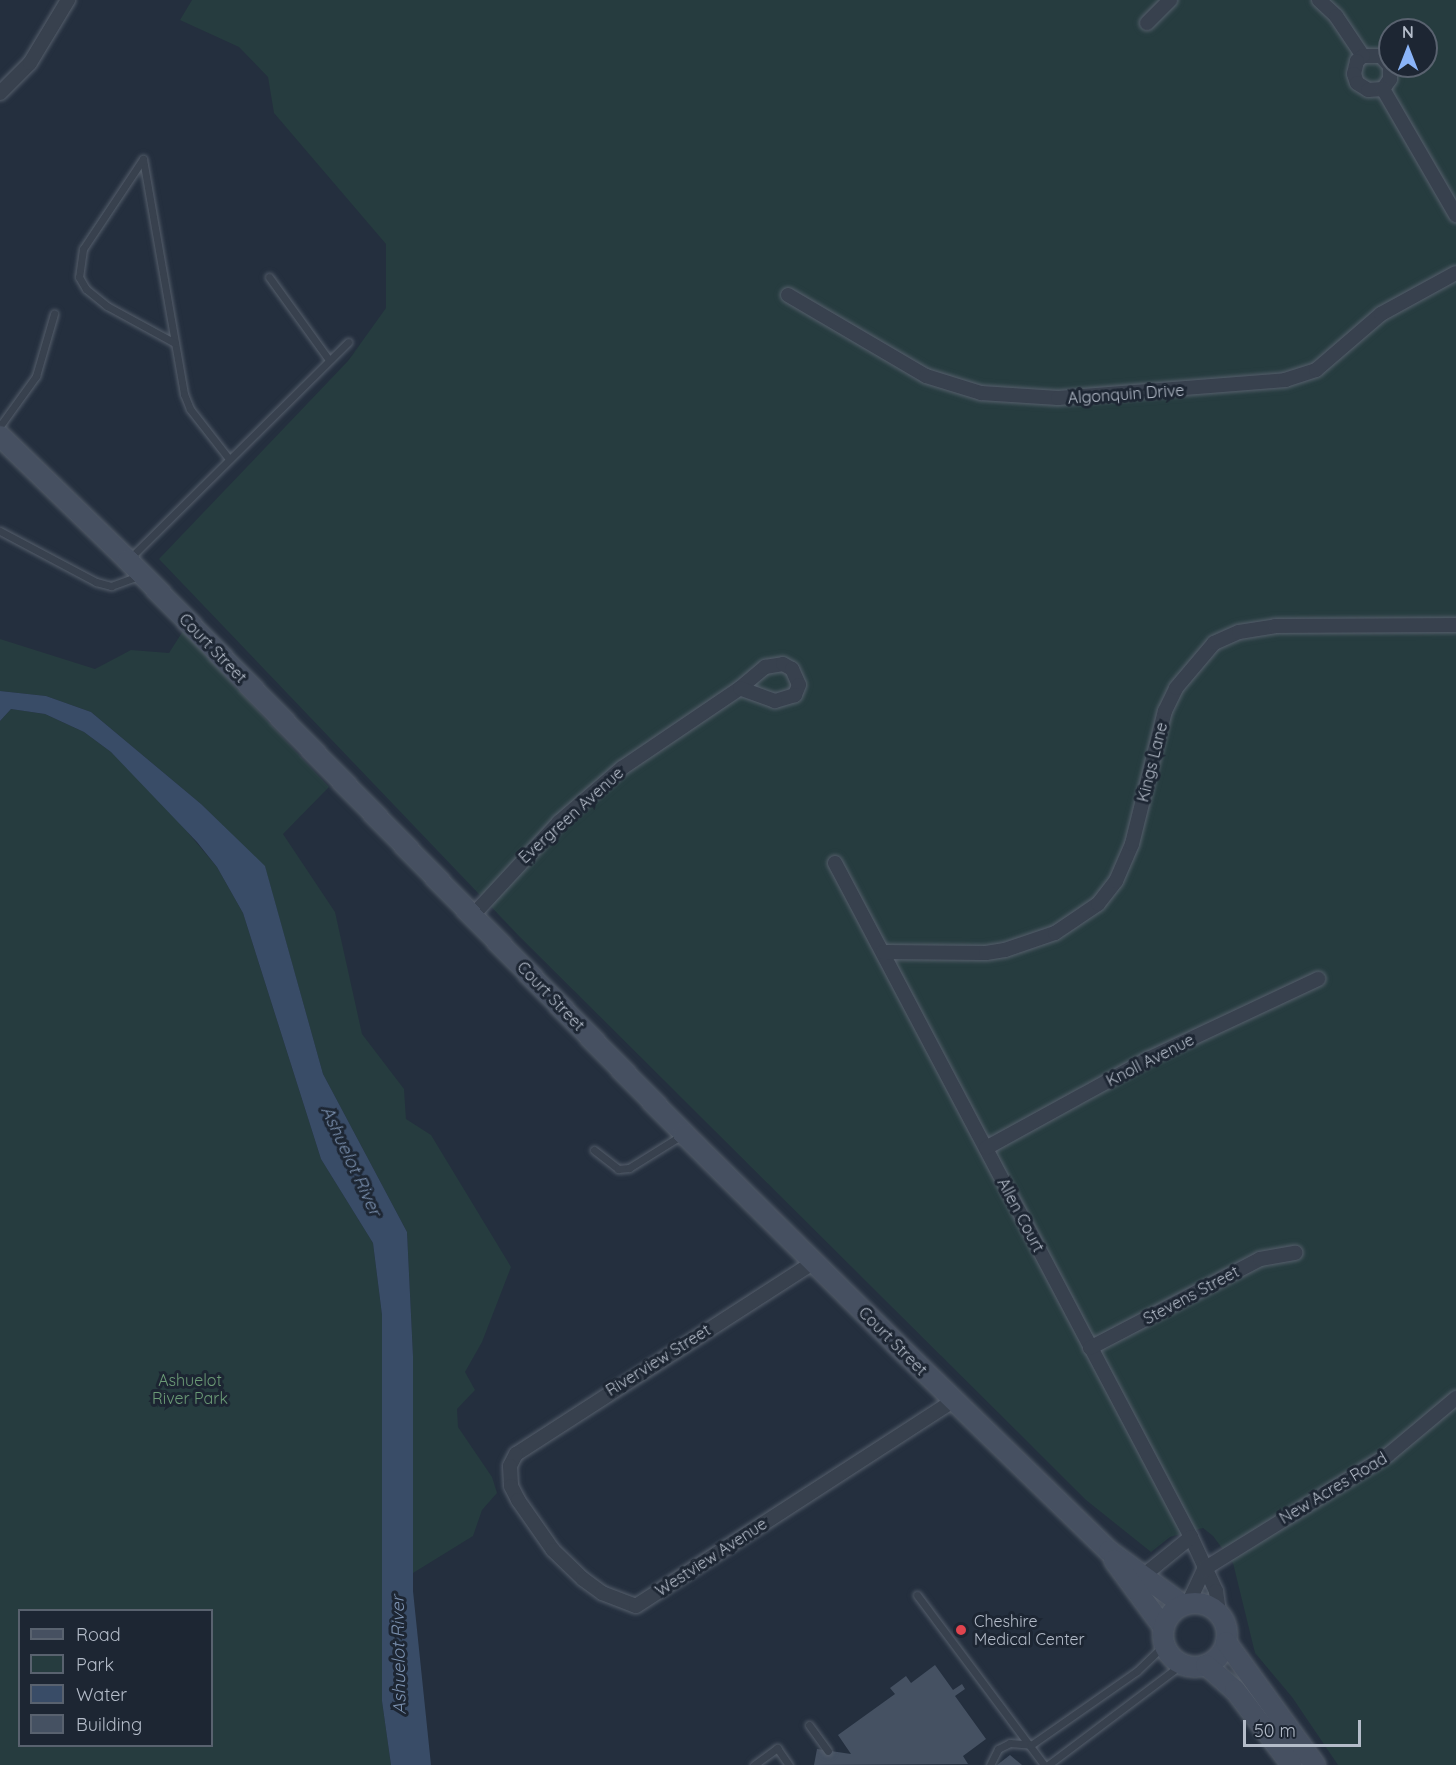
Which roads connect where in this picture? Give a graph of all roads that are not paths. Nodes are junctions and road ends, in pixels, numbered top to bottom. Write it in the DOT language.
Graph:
graph roads {
  1 [pos="68,0"];
  2 [pos="1170,0"];
  3 [pos="1319,0"];
  4 [pos="1147,23"];
  5 [pos="1363,56"];
  6 [pos="1383,89"];
  7 [pos="0,93"];
  8 [pos="1456,215"];
  9 [pos="1456,273"];
  10 [pos="269,277"];
  11 [pos="788,295"];
  12 [pos="54,314"];
  13 [pos="348,342"];
  14 [pos="175,343"];
  15 [pos="329,360"];
  16 [pos="0,426"];
  17 [pos="0,436"];
  18 [pos="229,459"];
  19 [pos="0,531"];
  20 [pos="128,560"];
  21 [pos="142,575"];
  22 [pos="1456,625"];
  23 [pos="740,688"];
  24 [pos="835,862"];
  25 [pos="473,915"];
  26 [pos="883,952"];
  27 [pos="1318,979"];
  28 [pos="684,1134"];
  29 [pos="986,1148"];
  30 [pos="594,1150"];
  31 [pos="1295,1253"];
  32 [pos="814,1262"];
  33 [pos="1090,1348"];
  34 [pos="1456,1398"];
  35 [pos="954,1400"];
  36 [pos="510,1466"];
  37 [pos="1191,1537"];
  38 [pos="1109,1551"];
  39 [pos="1204,1569"];
  40 [pos="1143,1576"];
  41 [pos="916,1595"];
  42 [pos="1185,1604"];
  43 [pos="1219,1613"];
  44 [pos="1164,1636"];
  45 [pos="1226,1642"];
  46 [pos="1182,1664"];
  47 [pos="1206,1665"];
  48 [pos="809,1725"];
  49 [pos="1030,1745"];
  50 [pos="828,1751"];
  51 [pos="754,1765"];
  52 [pos="789,1765"];
  53 [pos="990,1765"];
  54 [pos="1044,1765"];
  55 [pos="1048,1765"];
  56 [pos="1292,1765"];
  57 [pos="1315,1765"];
  1 -- 7 [label="street"];
  2 -- 4 [label="street"];
  3 -- 5 [label="street"];
  5 -- 6 [label="street"];
  5 -- 6 [label="street"];
  6 -- 8 [label="street"];
  9 -- 11 [label="street, Algonquin Drive"];
  10 -- 15 [label="lane"];
  12 -- 16 [label="lane"];
  13 -- 15 [label="lane"];
  14 -- 14 [label="lane"];
  14 -- 18 [label="lane"];
  15 -- 18 [label="lane"];
  17 -- 20 [label="main road, Court Street"];
  18 -- 20 [label="lane"];
  19 -- 21 [label="lane"];
  20 -- 21 [label="main road, Court Street"];
  21 -- 25 [label="main road, Court Street"];
  22 -- 26 [label="street, Kings Lane"];
  23 -- 25 [label="street, Evergreen Avenue"];
  24 -- 26 [label="street, Allen Court"];
  25 -- 28 [label="main road, Court Street"];
  26 -- 29 [label="street, Allen Court"];
  27 -- 29 [label="street, Knoll Avenue"];
  28 -- 30 [label="lane"];
  28 -- 32 [label="main road, Court Street"];
  29 -- 33 [label="street, Allen Court"];
  31 -- 33 [label="street, Stevens Street"];
  32 -- 35 [label="main road, Court Street"];
  32 -- 36 [label="street, Riverview Street"];
  33 -- 37 [label="street, Allen Court"];
  34 -- 39 [label="street, New Acres Road"];
  35 -- 36 [label="street, Westview Avenue"];
  35 -- 38 [label="main road, Court Street"];
  37 -- 39 [label="street, Allen Court"];
  37 -- 40 [label="street"];
  38 -- 40 [label="main road, Court Street"];
  38 -- 44 [label="main road, Court Street"];
  39 -- 42 [label="street"];
  39 -- 43 [label="street, Allen Court"];
  40 -- 42 [label="main road, Court Street"];
  41 -- 49 [label="lane"];
  42 -- 43 [label="main road, Court Street"];
  42 -- 44 [label="main road"];
  43 -- 45 [label="main road"];
  44 -- 46 [label="main road, Court Street"];
  44 -- 49 [label="lane"];
  45 -- 47 [label="main road"];
  45 -- 57 [label="main road"];
  46 -- 47 [label="main road"];
  46 -- 55 [label="lane"];
  47 -- 56 [label="main road"];
  48 -- 50 [label="lane"];
  49 -- 53 [label="lane"];
  49 -- 54 [label="lane"];
  51 -- 52 [label="lane"];
}
